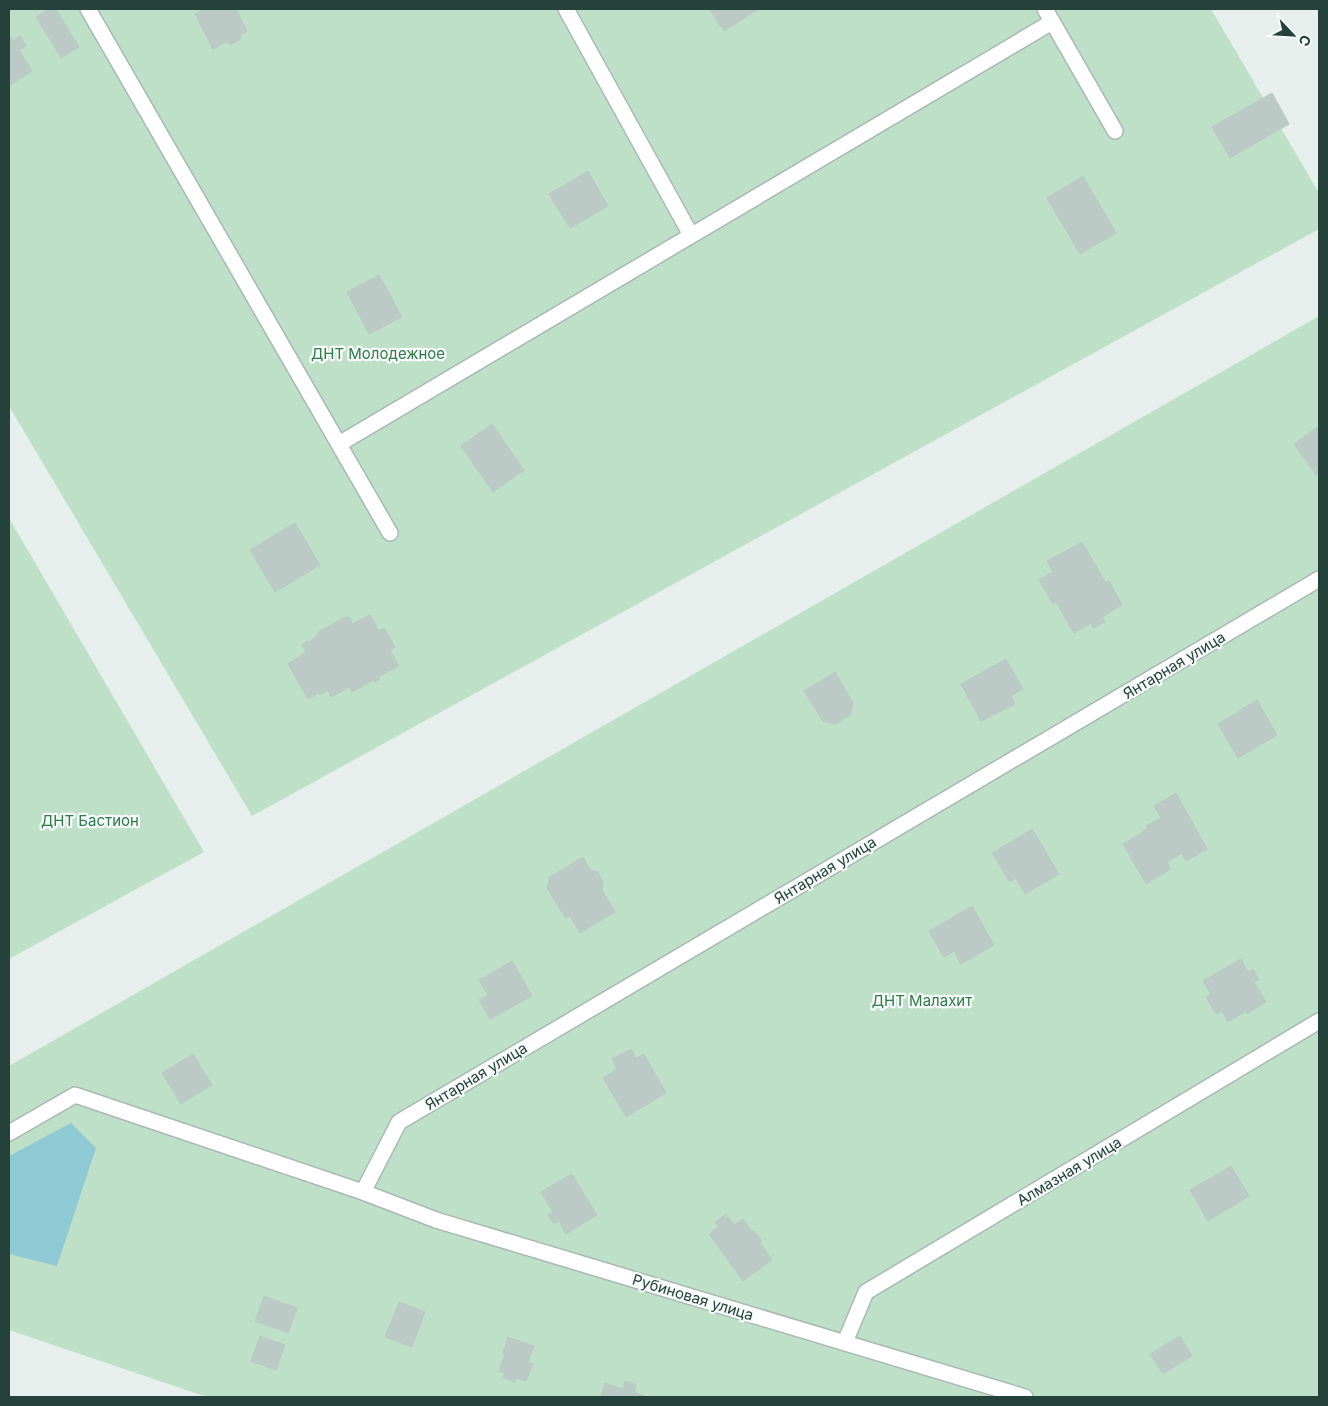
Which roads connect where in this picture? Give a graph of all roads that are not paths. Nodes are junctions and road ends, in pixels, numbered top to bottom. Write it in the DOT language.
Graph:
graph roads {
  1 [pos="88,9"];
  2 [pos="566,9"];
  3 [pos="1048,15"];
  4 [pos="1115,131"];
  5 [pos="691,235"];
  6 [pos="339,444"];
  7 [pos="390,533"];
  8 [pos="1319,579"];
  9 [pos="1319,1021"];
  10 [pos="9,1133"];
  11 [pos="363,1192"];
  12 [pos="845,1342"];
  13 [pos="1025,1397"];
  1 -- 6 [label="street"];
  2 -- 5 [label="street"];
  3 -- 4 [label="street"];
  3 -- 5 [label="street"];
  5 -- 6 [label="street"];
  6 -- 7 [label="street"];
  8 -- 11 [label="street, Янтарная улица"];
  9 -- 12 [label="street, Алмазная улица"];
  10 -- 11 [label="street, Рубиновая улица"];
  11 -- 12 [label="street, Рубиновая улица"];
  12 -- 13 [label="street, Рубиновая улица"];
}
